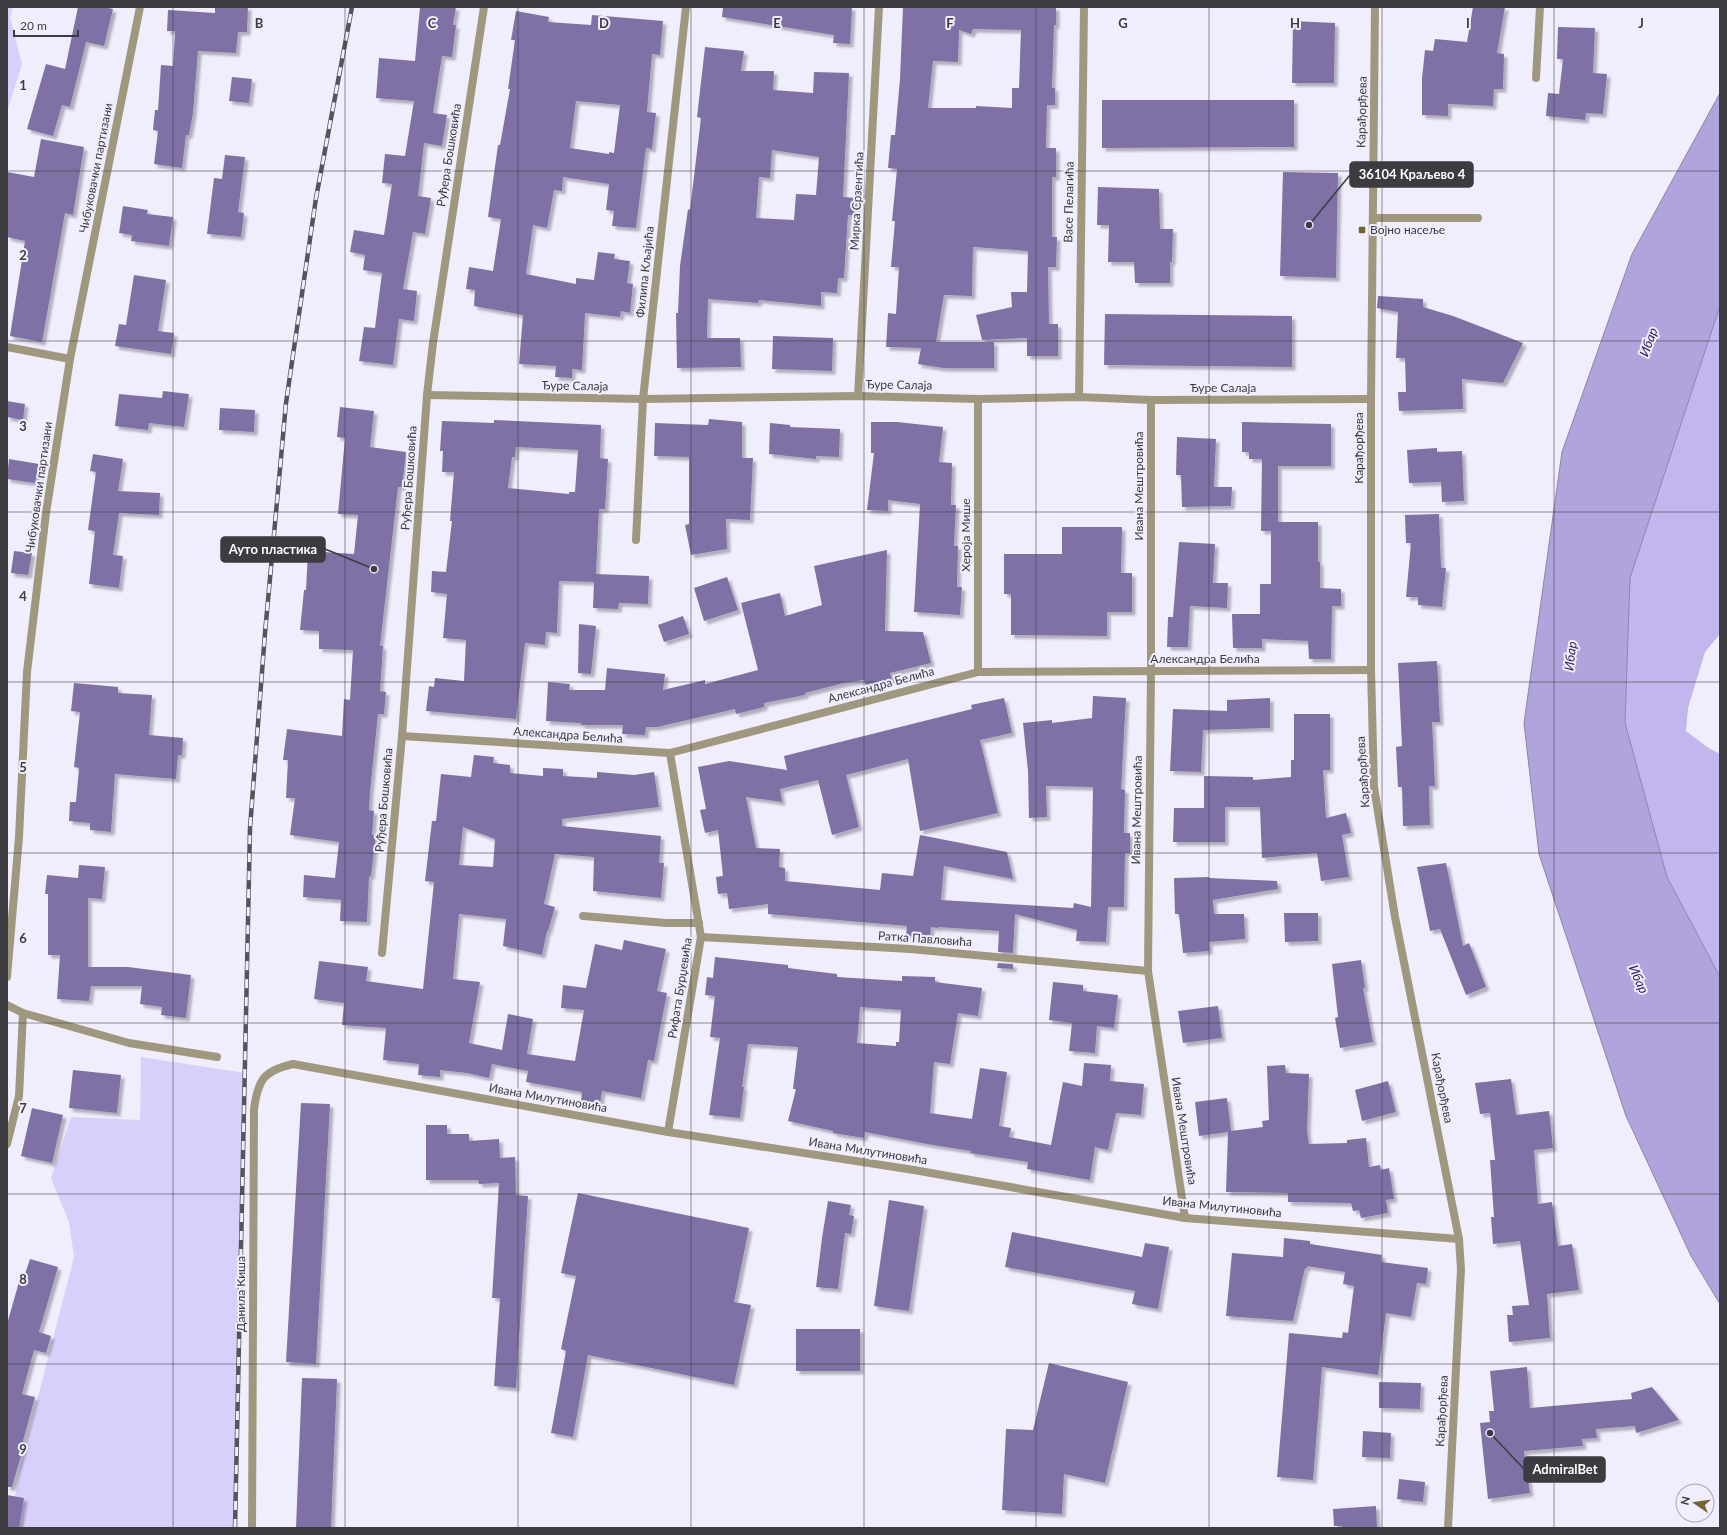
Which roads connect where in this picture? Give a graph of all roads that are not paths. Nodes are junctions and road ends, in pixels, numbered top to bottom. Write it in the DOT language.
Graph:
graph roads {
  1 [pos="140,7"];
  2 [pos="484,7"];
  3 [pos="686,7"];
  4 [pos="879,7"];
  5 [pos="1084,7"];
  6 [pos="1376,7"];
  7 [pos="1540,7"];
  8 [pos="1536,78"];
  9 [pos="1373,218"];
  10 [pos="1478,218"];
  11 [pos="7,348"];
  12 [pos="70,359"];
  13 [pos="427,395"];
  14 [pos="858,396"];
  15 [pos="1078,397"];
  16 [pos="643,399"];
  17 [pos="978,399"];
  18 [pos="1371,399"];
  19 [pos="1151,400"];
  20 [pos="636,540"];
  21 [pos="1371,670"];
  22 [pos="978,672"];
  23 [pos="1151,672"];
  24 [pos="402,736"];
  25 [pos="670,753"];
  26 [pos="583,916"];
  27 [pos="699,923"];
  28 [pos="701,937"];
  29 [pos="382,953"];
  30 [pos="1148,971"];
  31 [pos="7,977"];
  32 [pos="7,1005"];
  33 [pos="23,1013"];
  34 [pos="217,1057"];
  35 [pos="276,1068"];
  36 [pos="668,1132"];
  37 [pos="7,1144"];
  38 [pos="1185,1218"];
  39 [pos="1459,1239"];
  40 [pos="252,1528"];
  41 [pos="1448,1528"];
  1 -- 12 [label="street, Чибуковачки партизани"];
  2 -- 13 [label="street, Руђера Бошковића"];
  3 -- 16 [label="street, Филипа Кљајића"];
  4 -- 14 [label="street, Мирка Срзентића"];
  5 -- 15 [label="street, Васе Пелагића"];
  6 -- 9 [label="street, Карађорђева"];
  7 -- 8 [label="street"];
  9 -- 10 [label="street"];
  9 -- 18 [label="street, Карађорђева"];
  11 -- 12 [label="street"];
  12 -- 31 [label="street, Чибуковачки партизани"];
  13 -- 16 [label="street, Ђуре Салаја"];
  13 -- 24 [label="street, Руђера Бошковића"];
  14 -- 16 [label="street, Ђуре Салаја"];
  14 -- 17 [label="street, Ђуре Салаја"];
  15 -- 17 [label="street, Ђуре Салаја"];
  15 -- 19 [label="street, Ђуре Салаја"];
  16 -- 20 [label="street, Филипа Кљајића"];
  17 -- 22 [label="street, Хероја Мише"];
  18 -- 19 [label="street, Ђуре Салаја"];
  18 -- 21 [label="street, Карађорђева"];
  19 -- 23 [label="street, Ивана Мештровића"];
  21 -- 23 [label="street, Александра Белића"];
  21 -- 39 [label="street, Карађорђева"];
  22 -- 23 [label="street, Александра Белића"];
  22 -- 25 [label="street, Александра Белића"];
  23 -- 30 [label="street, Ивана Мештровића"];
  24 -- 25 [label="street, Александра Белића"];
  24 -- 29 [label="street, Руђера Бошковића"];
  25 -- 27 [label="street, Рифата Бурџевића"];
  26 -- 27 [label="street"];
  27 -- 28 [label="street, Рифата Бурџевића"];
  28 -- 30 [label="street, Ратка Павловића"];
  28 -- 36 [label="street, Рифата Бурџевића"];
  30 -- 38 [label="street, Ивана Мештровића"];
  32 -- 33 [label="street"];
  33 -- 34 [label="street"];
  33 -- 37 [label="street"];
  35 -- 36 [label="street, Ивана Милутиновића"];
  35 -- 40 [label="street, Данила Киша"];
  36 -- 38 [label="street, Ивана Милутиновића"];
  38 -- 39 [label="street, Ивана Милутиновића"];
  39 -- 41 [label="street, Карађорђева"];
}
